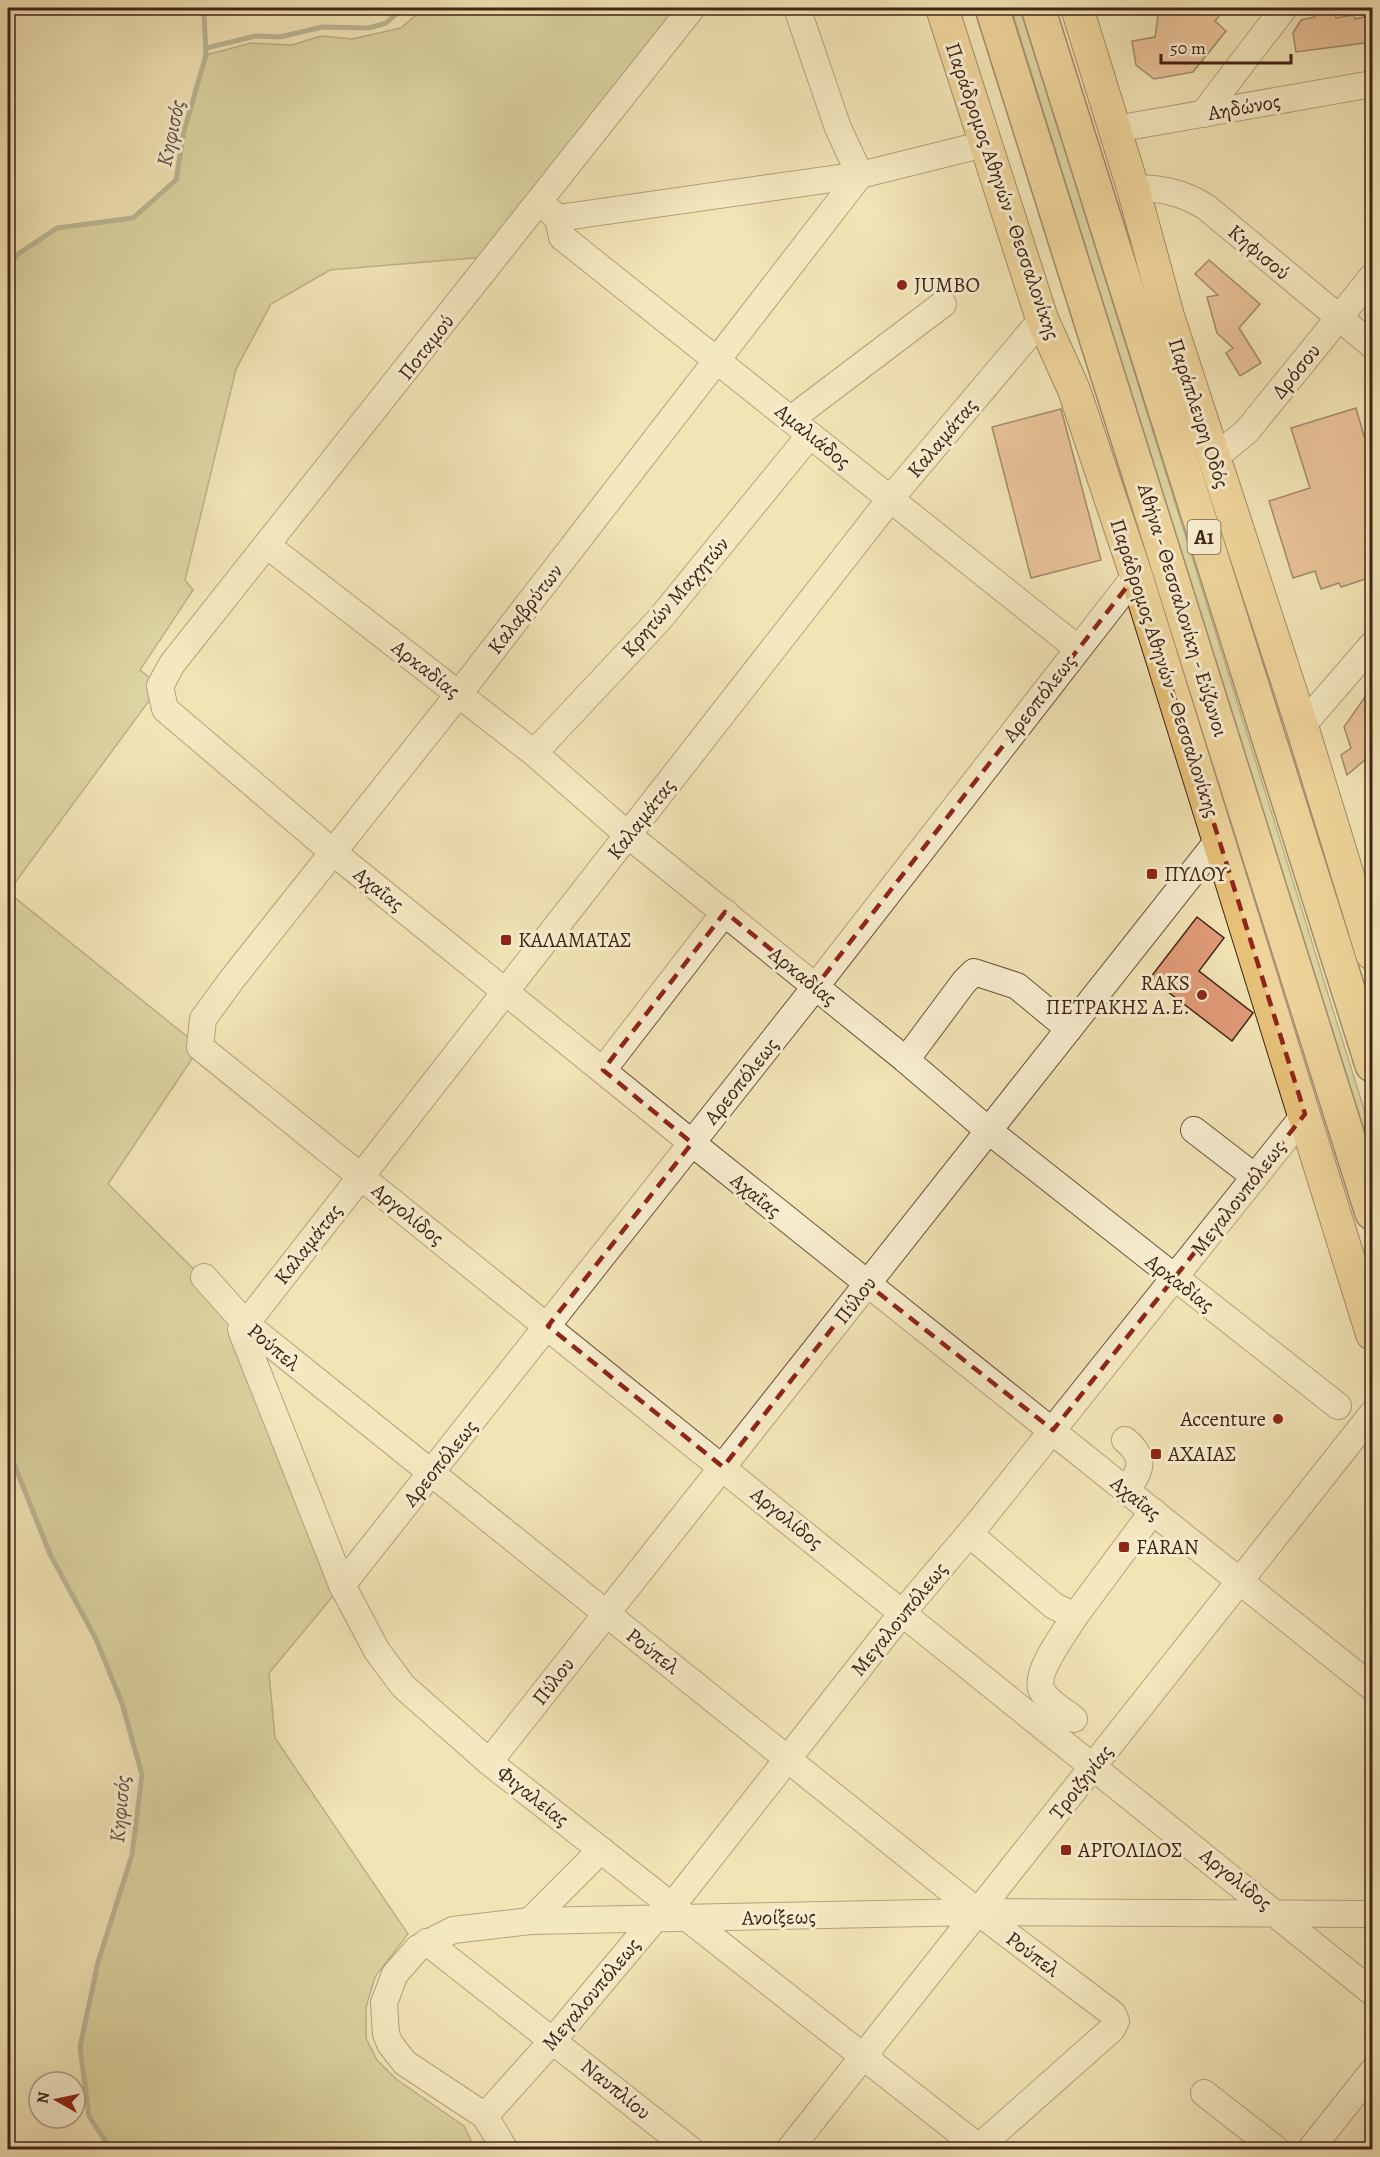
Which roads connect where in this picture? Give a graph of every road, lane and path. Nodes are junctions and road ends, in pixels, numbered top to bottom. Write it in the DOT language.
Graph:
graph roads {
  1 [pos="692,8"];
  2 [pos="797,8"];
  3 [pos="942,8"];
  4 [pos="992,8"];
  5 [pos="1038,8"];
  6 [pos="1077,8"];
  7 [pos="1284,8"];
  8 [pos="1372,84"];
  9 [pos="1203,114"];
  10 [pos="1116,129"];
  11 [pos="985,144"];
  12 [pos="860,175"];
  13 [pos="1133,188"];
  14 [pos="549,210"];
  15 [pos="1372,277"];
  16 [pos="943,304"];
  17 [pos="1042,319"];
  18 [pos="1339,319"];
  19 [pos="1372,345"];
  20 [pos="718,360"];
  21 [pos="800,427"];
  22 [pos="1214,459"];
  23 [pos="891,498"];
  24 [pos="268,546"];
  25 [pos="1136,575"];
  26 [pos="1372,645"];
  27 [pos="1077,648"];
  28 [pos="160,686"];
  29 [pos="458,695"];
  30 [pos="1302,726"];
  31 [pos="534,753"];
  32 [pos="628,835"];
  33 [pos="1220,838"];
  34 [pos="334,853"];
  35 [pos="1361,890"];
  36 [pos="725,912"];
  37 [pos="1372,954"];
  38 [pos="816,986"];
  39 [pos="508,991"];
  40 [pos="1069,1029"];
  41 [pos="200,1047"];
  42 [pos="906,1060"];
  43 [pos="1372,1065"];
  44 [pos="603,1070"];
  45 [pos="1305,1114"];
  46 [pos="1194,1130"];
  47 [pos="989,1131"];
  48 [pos="692,1143"];
  49 [pos="361,1176"];
  50 [pos="1255,1177"];
  51 [pos="1372,1213"];
  52 [pos="204,1277"];
  53 [pos="1174,1278"];
  54 [pos="867,1284"];
  55 [pos="246,1324"];
  56 [pos="548,1326"];
  57 [pos="1372,1334"];
  58 [pos="1338,1406"];
  59 [pos="1372,1414"];
  60 [pos="1053,1430"];
  61 [pos="1125,1440"];
  62 [pos="723,1467"];
  63 [pos="431,1474"];
  64 [pos="1126,1490"];
  65 [pos="1153,1511"];
  66 [pos="979,1542"];
  67 [pos="1240,1582"];
  68 [pos="342,1584"];
  69 [pos="903,1612"];
  70 [pos="606,1614"];
  71 [pos="1075,1616"];
  72 [pos="1372,1687"];
  73 [pos="1074,1719"];
  74 [pos="789,1759"];
  75 [pos="489,1762"];
  76 [pos="1094,1765"];
  77 [pos="601,1850"];
  78 [pos="978,1912"];
  79 [pos="1278,1914"];
  80 [pos="1372,1914"];
  81 [pos="672,1915"];
  82 [pos="530,1921"];
  83 [pos="427,1942"];
  84 [pos="1372,1992"];
  85 [pos="554,2039"];
  86 [pos="862,2057"];
  87 [pos="1372,2072"];
  88 [pos="1204,2093"];
  89 [pos="485,2116"];
  90 [pos="980,2148"];
  91 [pos="505,2150"];
  92 [pos="691,2150"];
  93 [pos="789,2150"];
  94 [pos="1277,2150"];
  95 [pos="1310,2150"];
  1 -- 14 [label="street, Ποταμού"];
  2 -- 12 [label="street"];
  3 -- 11 [label="main road, Παράδρομος Αθηνών - Θεσσαλονίκης"];
  4 -- 51 [label="highway, Αθήνα - Θεσσαλονίκη - Εύζωνοι / Α1"];
  5 -- 43 [label="highway, Αθήνα - Θεσσαλονίκη - Εύζωνοι / Α1"];
  6 -- 10 [label="main road, Παράπλευρη Οδός"];
  7 -- 9 [label="street"];
  8 -- 9 [label="street, Αηδώνος"];
  9 -- 10 [label="street, Αηδώνος"];
  10 -- 13 [label="main road, Παράπλευρη Οδός"];
  11 -- 12 [label="street"];
  11 -- 17 [label="main road, Παράδρομος Αθηνών - Θεσσαλονίκης"];
  12 -- 14 [label="street"];
  12 -- 20 [label="street, Καλαβρύτων"];
  13 -- 18 [label="street, Κηφισού"];
  13 -- 22 [label="main road, Παράπλευρη Οδός"];
  14 -- 20 [label="street, Αμαλιάδος"];
  14 -- 24 [label="street, Ποταμού"];
  15 -- 18 [label="street, Δρόσου"];
  16 -- 21 [label="street, Κρητών Μαχητών"];
  17 -- 23 [label="street, Καλαμάτας"];
  17 -- 25 [label="main road, Παράδρομος Αθηνών - Θεσσαλονίκης"];
  18 -- 19 [label="street, Κηφισού"];
  18 -- 22 [label="street, Δρόσου"];
  20 -- 21 [label="street, Αμαλιάδος"];
  20 -- 29 [label="street, Καλαβρύτων"];
  21 -- 23 [label="street, Αμαλιάδος"];
  21 -- 31 [label="street, Κρητών Μαχητών"];
  22 -- 30 [label="main road, Παράπλευρη Οδός"];
  23 -- 27 [label="street, Αμαλιάδος"];
  23 -- 32 [label="street, Καλαμάτας"];
  24 -- 28 [label="street, Ποταμού"];
  24 -- 29 [label="street, Αρκαδίας"];
  25 -- 27 [label="street, Αρεοπόλεως"];
  25 -- 33 [label="main road, Παράδρομος Αθηνών - Θεσσαλονίκης"];
  26 -- 30 [label="street"];
  27 -- 38 [label="street, Αρεοπόλεως"];
  28 -- 34 [label="street, Αχαΐας"];
  29 -- 31 [label="street, Αρκαδίας"];
  29 -- 34 [label="street, Καλαβρύτων"];
  30 -- 35 [label="main road, Παράπλευρη Οδός"];
  31 -- 32 [label="street, Αρκαδίας"];
  32 -- 36 [label="street, Αρκαδίας"];
  32 -- 39 [label="street, Καλαμάτας"];
  33 -- 40 [label="street, Πύλου"];
  33 -- 45 [label="main road, Παράδρομος Αθηνών - Θεσσαλονίκης"];
  34 -- 39 [label="street, Αχαΐας"];
  34 -- 41 [label="street, Καλαβρύτων"];
  35 -- 37 [label="main road, Παράπλευρη Οδός"];
  36 -- 38 [label="street, Αρκαδίας"];
  36 -- 44 [label="street"];
  38 -- 42 [label="street, Αρκαδίας"];
  38 -- 48 [label="street, Αρεοπόλεως"];
  39 -- 44 [label="street, Αχαΐας"];
  39 -- 49 [label="street, Καλαμάτας"];
  40 -- 42 [label="street"];
  40 -- 47 [label="street, Πύλου"];
  41 -- 49 [label="street, Αργολίδος"];
  42 -- 47 [label="street, Αρκαδίας"];
  44 -- 48 [label="street, Αχαΐας"];
  45 -- 50 [label="street, Μεγαλουπόλεως"];
  45 -- 57 [label="main road, Παράδρομος Αθηνών - Θεσσαλονίκης"];
  46 -- 50 [label="street"];
  47 -- 53 [label="street, Αρκαδίας"];
  47 -- 54 [label="street, Πύλου"];
  48 -- 54 [label="street, Αχαΐας"];
  48 -- 56 [label="street, Αρεοπόλεως"];
  49 -- 55 [label="street, Καλαμάτας"];
  49 -- 56 [label="street, Αργολίδος"];
  50 -- 53 [label="street, Μεγαλουπόλεως"];
  52 -- 55 [label="street, Ρούπελ"];
  53 -- 58 [label="street, Αρκαδίας"];
  53 -- 60 [label="street, Μεγαλουπόλεως"];
  54 -- 60 [label="street, Αχαΐας"];
  54 -- 62 [label="street, Πύλου"];
  55 -- 63 [label="street, Ρούπελ"];
  55 -- 68 [label="street, Φιγαλείας"];
  56 -- 62 [label="street, Αργολίδος"];
  56 -- 63 [label="street, Αρεοπόλεως"];
  59 -- 67 [label="street, Τροιζηνίας"];
  60 -- 64 [label="street, Αχαΐας"];
  60 -- 69 [label="street, Μεγαλουπόλεως"];
  61 -- 64 [label="street"];
  62 -- 69 [label="street, Αργολίδος"];
  62 -- 70 [label="street, Πύλου"];
  63 -- 68 [label="street, Αρεοπόλεως"];
  63 -- 70 [label="street, Ρούπελ"];
  64 -- 65 [label="street, Αχαΐας"];
  65 -- 67 [label="street, Αχαΐας"];
  65 -- 71 [label="street"];
  66 -- 71 [label="street"];
  67 -- 72 [label="street, Αχαΐας"];
  67 -- 76 [label="street, Τροιζηνίας"];
  68 -- 75 [label="street, Φιγαλείας"];
  69 -- 74 [label="street, Μεγαλουπόλεως"];
  69 -- 76 [label="street, Αργολίδος"];
  70 -- 74 [label="street, Ρούπελ"];
  70 -- 75 [label="street, Πύλου"];
  71 -- 73 [label="street"];
  74 -- 78 [label="street, Ρούπελ"];
  74 -- 81 [label="street, Μεγαλουπόλεως"];
  75 -- 77 [label="street, Φιγαλείας"];
  76 -- 78 [label="street, Τροιζηνίας"];
  76 -- 79 [label="street, Αργολίδος"];
  77 -- 81 [label="street, Φιγαλείας"];
  77 -- 82 [label="street"];
  78 -- 79 [label="street, Ανοίξεως"];
  78 -- 81 [label="street, Ανοίξεως"];
  78 -- 86 [label="street, Τροιζηνίας"];
  78 -- 90 [label="street, Ρούπελ"];
  79 -- 80 [label="street, Ανοίξεως"];
  79 -- 84 [label="street, Αργολίδος"];
  81 -- 82 [label="street, Ανοίξεως"];
  81 -- 85 [label="street, Μεγαλουπόλεως"];
  81 -- 86 [label="street, Φιγαλείας"];
  82 -- 83 [label="street, Ανοίξεως"];
  83 -- 85 [label="street, Ναυπλίου"];
  83 -- 89 [label="street, Ανοίξεως"];
  85 -- 89 [label="street, Μεγαλουπόλεως"];
  85 -- 92 [label="street, Ναυπλίου"];
  86 -- 90 [label="street, Φιγαλείας"];
  86 -- 93 [label="street, Τροιζηνίας"];
  87 -- 95 [label="street"];
  88 -- 94 [label="street"];
  89 -- 91 [label="street"];
}
